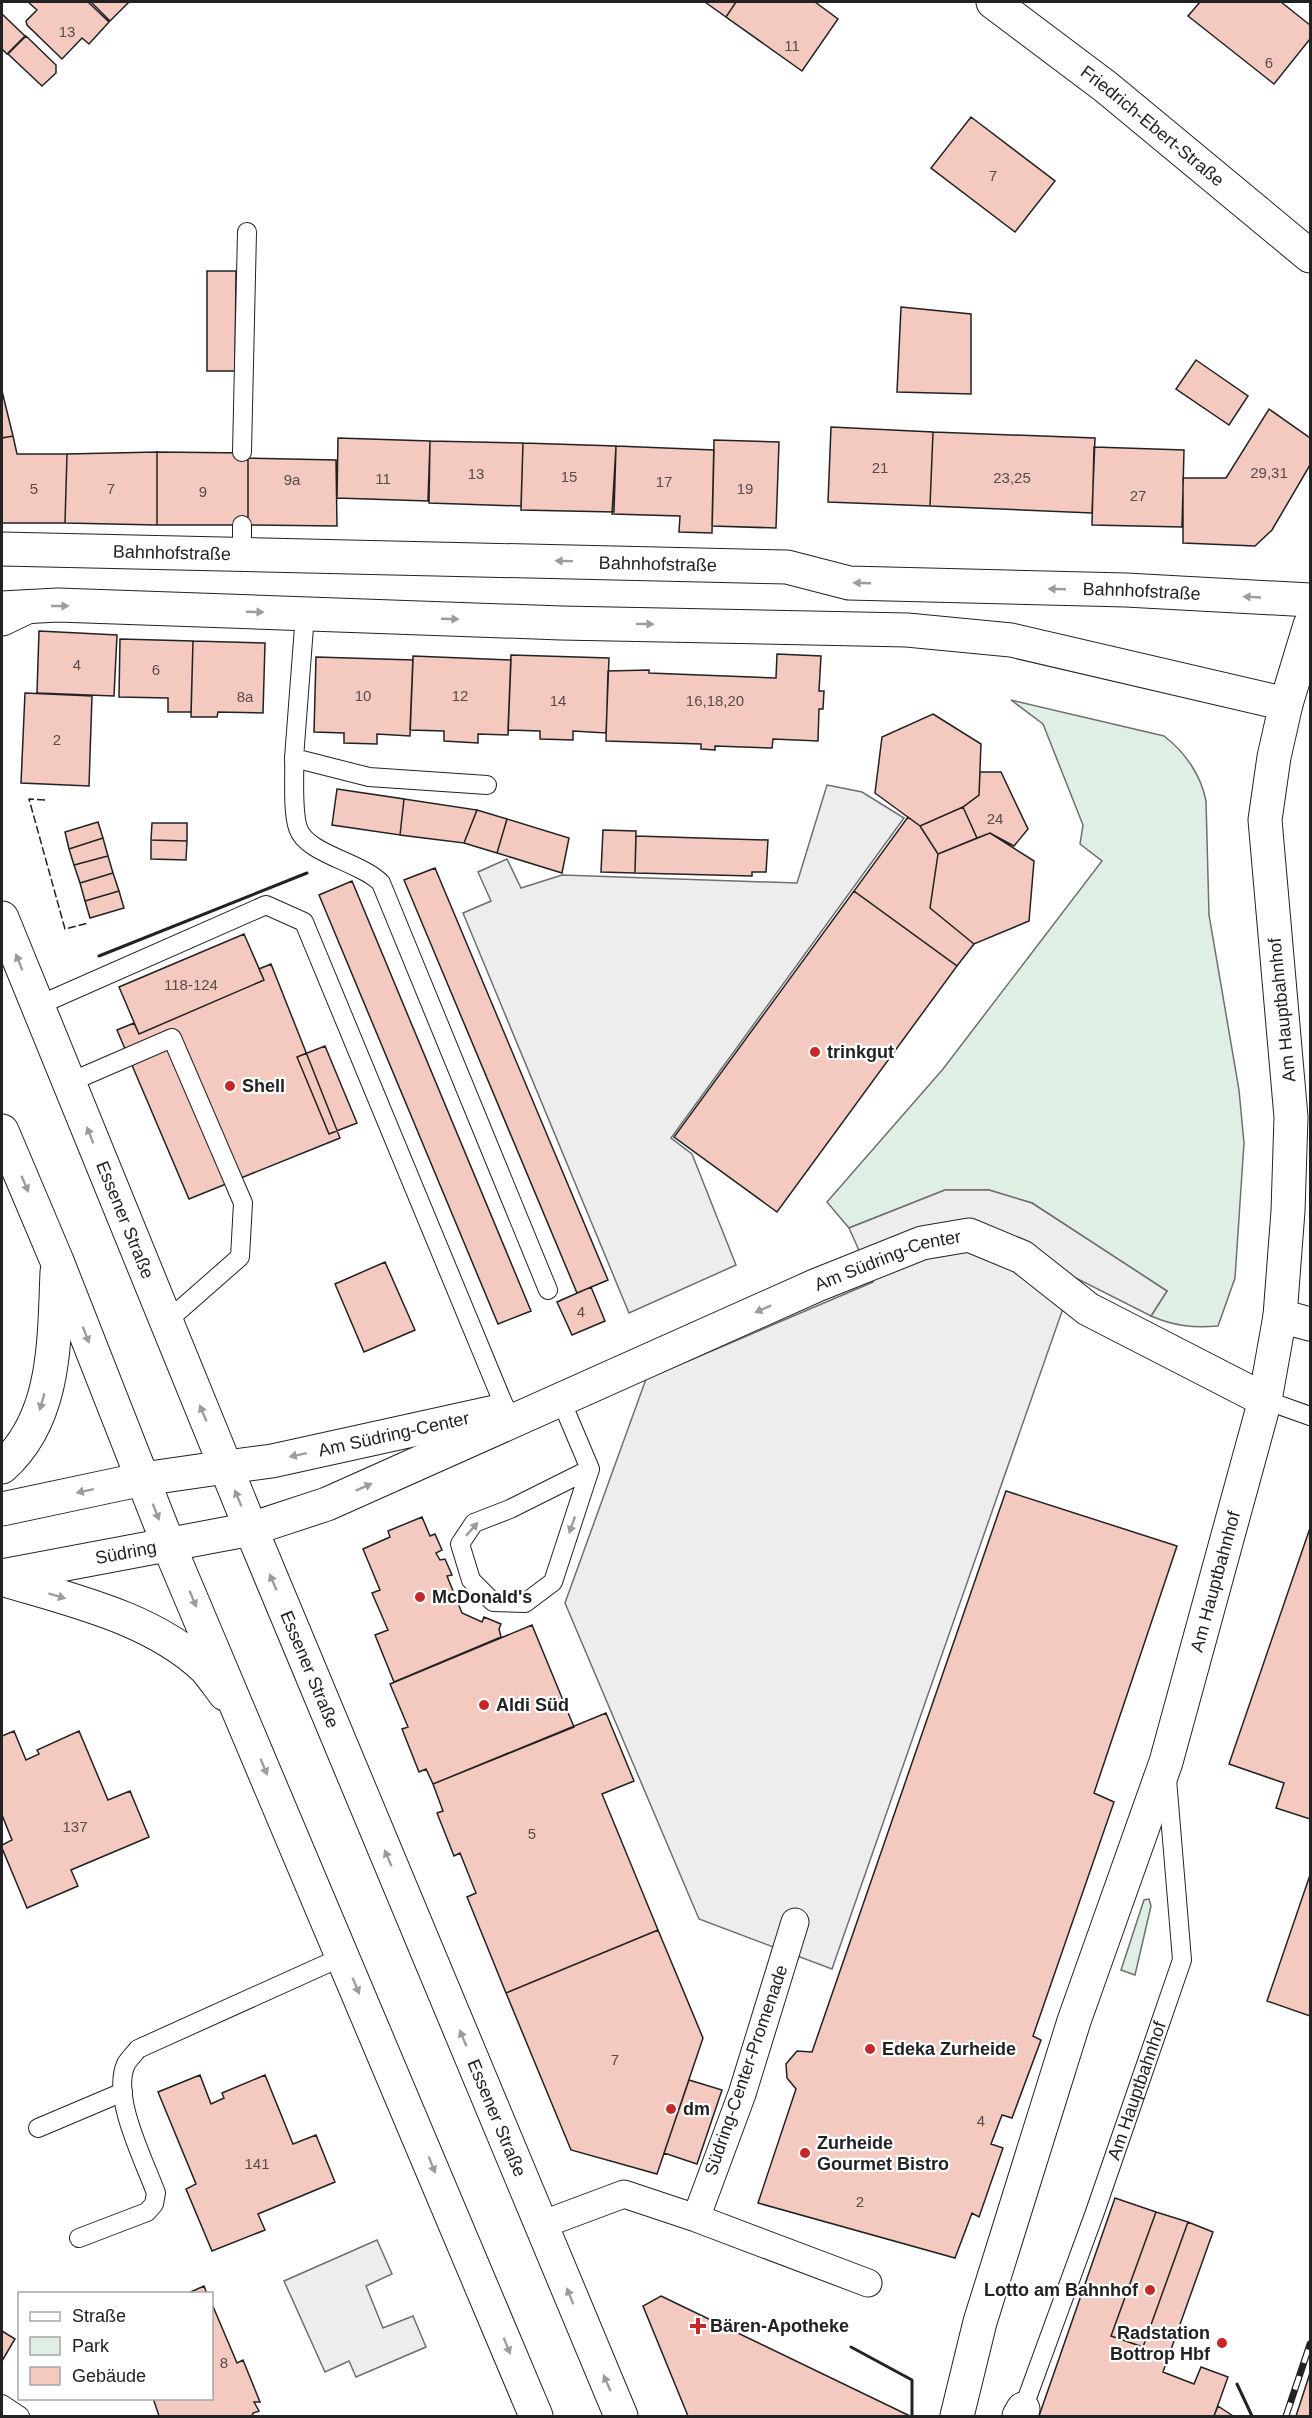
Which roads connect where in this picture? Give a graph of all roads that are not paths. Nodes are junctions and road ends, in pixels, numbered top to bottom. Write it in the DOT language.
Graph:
graph roads {
  1 [pos="993,2"];
  2 [pos="247,232"];
  3 [pos="1311,256"];
  4 [pos="242,452"];
  5 [pos="2,549"];
  6 [pos="1311,600"];
  7 [pos="10,611"];
  8 [pos="305,614"];
  9 [pos="1311,625"];
  10 [pos="1286,704"];
  11 [pos="294,758"];
  12 [pos="487,785"];
  13 [pos="2,918"];
  14 [pos="37,1006"];
  15 [pos="68,1083"];
  16 [pos="1301,1118"];
  17 [pos="2,1131"];
  18 [pos="57,1261"];
  19 [pos="548,1290"];
  20 [pos="1295,1320"];
  21 [pos="166,1322"];
  22 [pos="560,1398"];
  23 [pos="1265,1400"];
  24 [pos="506,1410"];
  25 [pos="1311,1416"];
  26 [pos="2,1467"];
  27 [pos="226,1467"];
  28 [pos="590,1469"];
  29 [pos="143,1479"];
  30 [pos="2,1509"];
  31 [pos="250,1529"];
  32 [pos="169,1546"];
  33 [pos="2,1578"];
  34 [pos="242,1714"];
  35 [pos="1166,1762"];
  36 [pos="795,1922"];
  37 [pos="344,1956"];
  38 [pos="123,2092"];
  39 [pos="38,2128"];
  40 [pos="696,2218"];
  41 [pos="541,2225"];
  42 [pos="79,2238"];
  43 [pos="868,2283"];
  44 [pos="972,2348"];
  45 [pos="2,2404"];
  46 [pos="1021,2414"];
  47 [pos="20,2416"];
  48 [pos="536,2416"];
  49 [pos="621,2416"];
  50 [pos="957,2416"];
  51 [pos="972,2416"];
  1 -- 3 [label="street, Friedrich-Ebert-Straße"];
  2 -- 4 [label="lane"];
  6 -- 5 [label="street, Bahnhofstraße, one-way"];
  7 -- 8 [label="street, one-way"];
  8 -- 10 [label="street, one-way"];
  8 -- 11 [label="lane"];
  9 -- 10 [label="street, Am Hauptbahnhof"];
  10 -- 16 [label="street, Am Hauptbahnhof"];
  11 -- 12 [label="lane"];
  11 -- 19 [label="lane"];
  14 -- 13 [label="street, Essener Straße, one-way"];
  14 -- 15 [label="street, Essener Straße"];
  14 -- 24 [label="lane"];
  21 -- 15 [label="street, Essener Straße, one-way"];
  15 -- 21 [label="lane"];
  16 -- 20 [label="street, Am Hauptbahnhof"];
  17 -- 18 [label="street, one-way"];
  18 -- 26 [label="street, one-way"];
  18 -- 29 [label="street, one-way"];
  20 -- 23 [label="street, Am Hauptbahnhof"];
  27 -- 21 [label="street, Essener Straße, one-way"];
  23 -- 22 [label="street, Am Südring-Center, one-way"];
  22 -- 24 [label="street, Am Südring-Center"];
  22 -- 28 [label="lane"];
  31 -- 22 [label="street, Am Südring-Center, one-way"];
  23 -- 25 [label="lane"];
  23 -- 35 [label="street, Am Hauptbahnhof"];
  24 -- 27 [label="street, Am Südring-Center, one-way"];
  27 -- 29 [label="street"];
  31 -- 27 [label="street, Essener Straße, one-way"];
  28 -- 28 [label="lane, one-way"];
  29 -- 30 [label="street, one-way"];
  29 -- 32 [label="street, one-way"];
  31 -- 32 [label="street, Südring"];
  41 -- 31 [label="street, Essener Straße, one-way"];
  32 -- 33 [label="street, Südring"];
  32 -- 34 [label="street, one-way"];
  33 -- 34 [label="street, one-way"];
  34 -- 37 [label="street, one-way"];
  35 -- 44 [label="street, Am Hauptbahnhof"];
  35 -- 46 [label="lane, Am Hauptbahnhof"];
  36 -- 40 [label="street, Südring-Center-Promenade"];
  37 -- 38 [label="lane"];
  37 -- 48 [label="street, one-way"];
  38 -- 39 [label="lane"];
  38 -- 42 [label="lane"];
  40 -- 41 [label="street"];
  40 -- 43 [label="street"];
  49 -- 41 [label="street, Essener Straße, one-way"];
  44 -- 50 [label="street, Am Hauptbahnhof"];
  44 -- 51 [label="street, Am Hauptbahnhof"];
  45 -- 47 [label="lane"];
}
